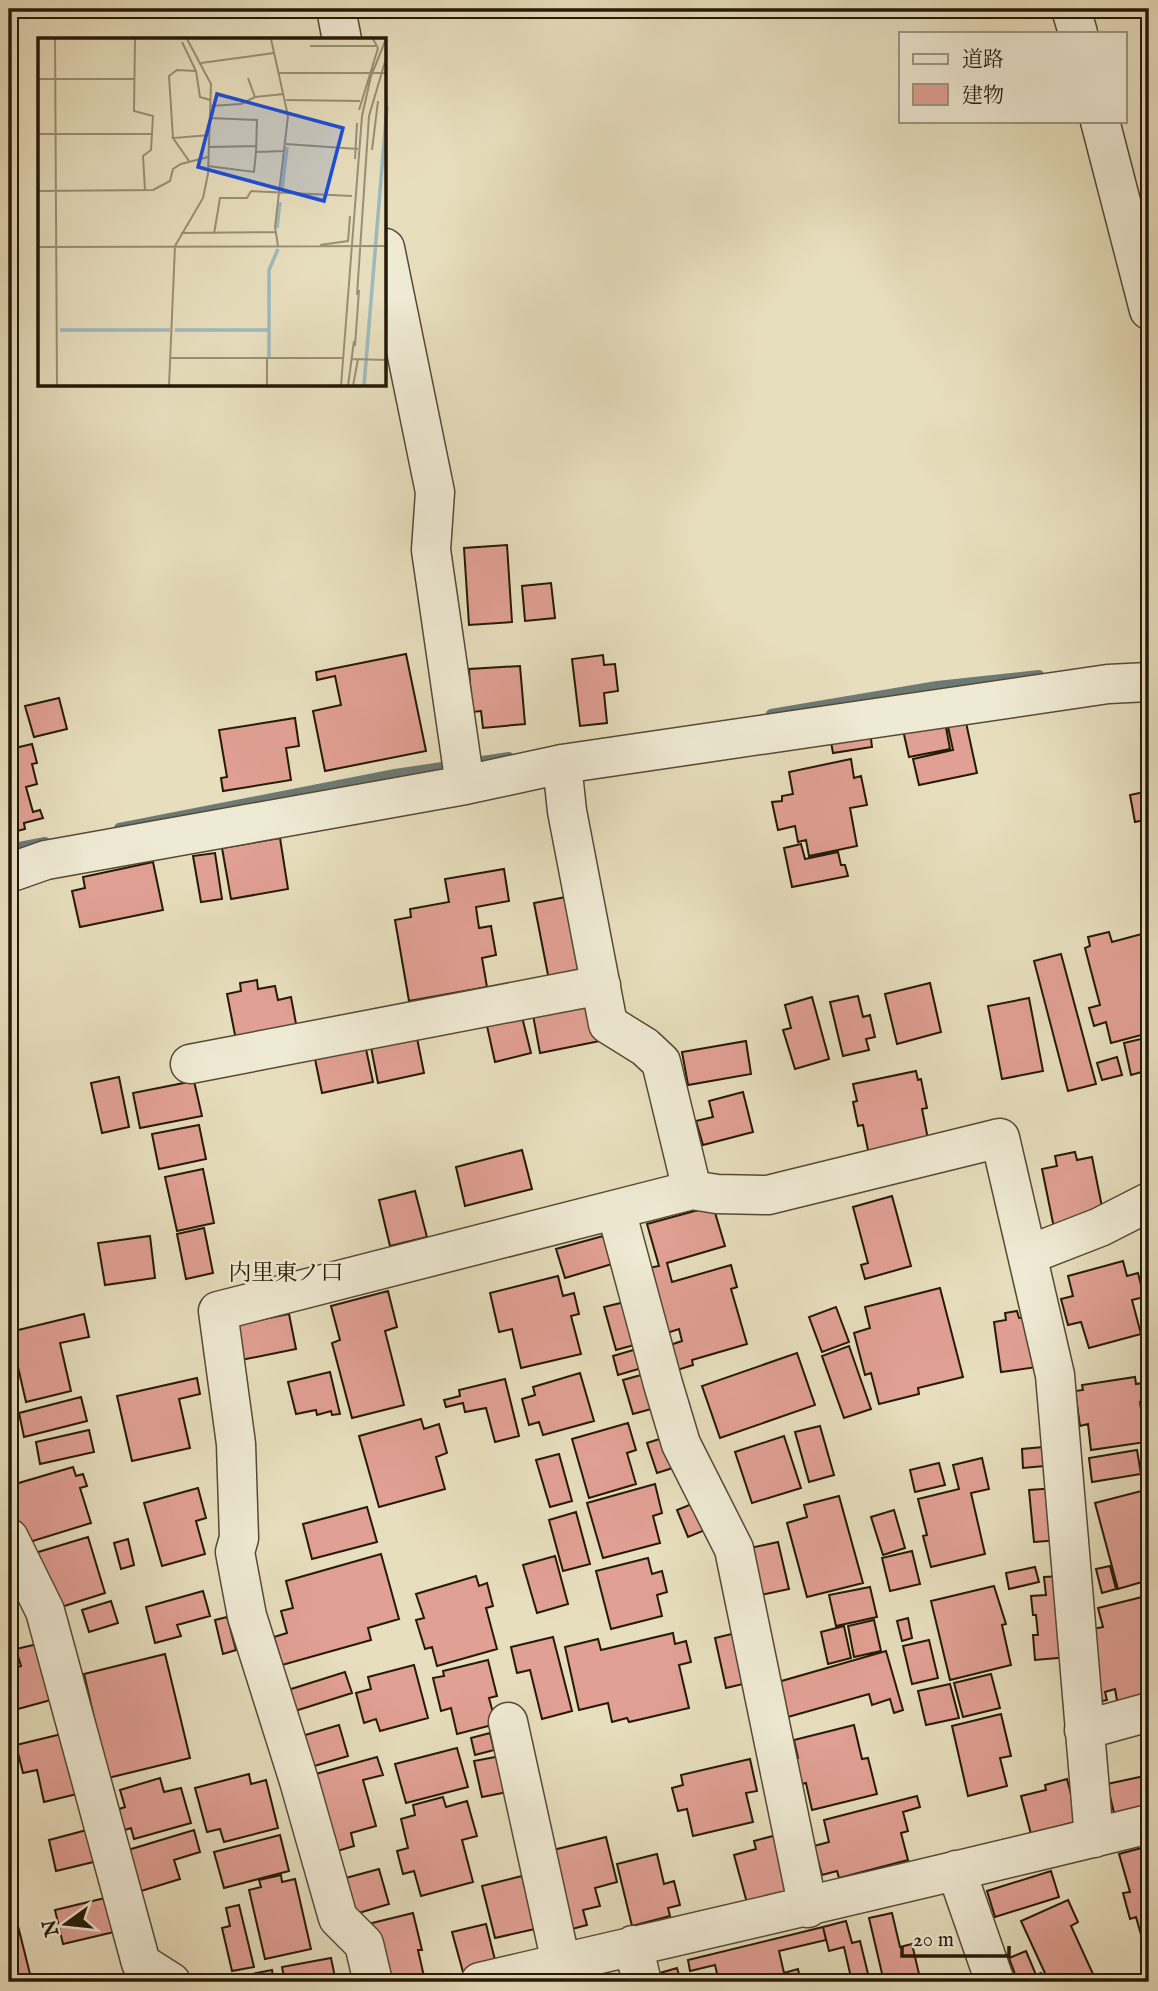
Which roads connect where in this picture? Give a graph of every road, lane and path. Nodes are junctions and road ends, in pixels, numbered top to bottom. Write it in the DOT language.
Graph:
graph roads {
  1 [pos="336,9"];
  2 [pos="1071,9"];
  3 [pos="1078,32"];
  4 [pos="342,38"];
  5 [pos="1100,122"];
  6 [pos="387,258"];
  7 [pos="1149,310"];
  8 [pos="1149,682"];
  9 [pos="562,764"];
  10 [pos="465,785"];
  11 [pos="9,873"];
  12 [pos="601,985"];
  13 [pos="190,1064"];
  14 [pos="692,1190"];
  15 [pos="1149,1202"];
  16 [pos="616,1210"];
  17 [pos="1028,1255"];
  18 [pos="9,1538"];
  19 [pos="1149,1712"];
  20 [pos="508,1722"];
  21 [pos="1084,1730"];
  22 [pos="1149,1825"];
  23 [pos="1094,1838"];
  24 [pos="956,1870"];
  25 [pos="808,1908"];
  26 [pos="633,1945"];
  27 [pos="561,1963"];
  28 [pos="172,1982"];
  29 [pos="373,1982"];
  30 [pos="480,1982"];
  31 [pos="642,1982"];
  32 [pos="995,1982"];
  1 -- 4 [label="street"];
  2 -- 3 [label="street"];
  5 -- 7 [label="street"];
  6 -- 10 [label="street"];
  8 -- 9 [label="street"];
  9 -- 10 [label="street"];
  9 -- 12 [label="street"];
  10 -- 11 [label="street"];
  12 -- 13 [label="street"];
  12 -- 14 [label="street"];
  14 -- 16 [label="street"];
  14 -- 17 [label="street"];
  15 -- 17 [label="street"];
  16 -- 25 [label="street"];
  16 -- 29 [label="street"];
  17 -- 21 [label="street"];
  18 -- 28 [label="street"];
  19 -- 21 [label="street"];
  20 -- 27 [label="street"];
  21 -- 23 [label="street"];
  22 -- 23 [label="street"];
  23 -- 24 [label="street"];
  24 -- 25 [label="street"];
  24 -- 32 [label="street"];
  25 -- 26 [label="street"];
  26 -- 27 [label="street"];
  26 -- 31 [label="street"];
  27 -- 30 [label="street"];
}
